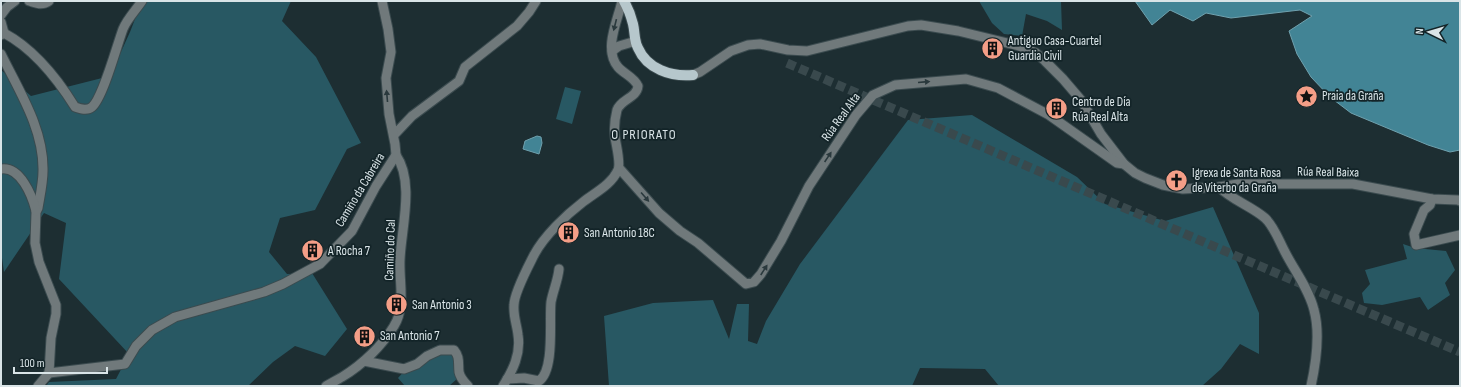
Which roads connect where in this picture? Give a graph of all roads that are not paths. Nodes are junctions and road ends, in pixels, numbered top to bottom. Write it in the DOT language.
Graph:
graph roads {
  1 [pos="15,1"];
  2 [pos="29,1"];
  3 [pos="49,1"];
  4 [pos="142,1"];
  5 [pos="382,1"];
  6 [pos="536,1"];
  7 [pos="623,1"];
  8 [pos="1,15"];
  9 [pos="1,22"];
  10 [pos="3,34"];
  11 [pos="636,41"];
  12 [pos="612,51"];
  13 [pos="1,54"];
  14 [pos="693,75"];
  15 [pos="394,135"];
  16 [pos="396,155"];
  17 [pos="1124,164"];
  18 [pos="619,168"];
  19 [pos="1,169"];
  20 [pos="1219,187"];
  21 [pos="1432,199"];
  22 [pos="1460,201"];
  23 [pos="36,212"];
  24 [pos="1460,235"];
  25 [pos="559,269"];
  26 [pos="364,361"];
  27 [pos="49,373"];
  28 [pos="505,382"];
  29 [pos="38,386"];
  30 [pos="326,386"];
  31 [pos="468,386"];
  32 [pos="1311,386"];
  1 -- 8 [label="street"];
  2 -- 3 [label="street"];
  4 -- 10 [label="street"];
  15 -- 5 [label="street, Camiño da Cabreira, one-way"];
  6 -- 15 [label="street"];
  7 -- 11 [label="main road"];
  7 -- 12 [label="street, one-way"];
  9 -- 10 [label="street"];
  11 -- 12 [label="street"];
  11 -- 14 [label="main road"];
  12 -- 18 [label="street"];
  13 -- 23 [label="street"];
  14 -- 17 [label="street"];
  15 -- 16 [label="street, Camiño da Cabreira"];
  16 -- 26 [label="street, Camiño do Cal"];
  16 -- 27 [label="street, Camiño da Cabreira"];
  18 -- 17 [label="street, Rúa Real Alta, one-way"];
  17 -- 20 [label="street, Rúa Real Alta"];
  18 -- 28 [label="street"];
  19 -- 23 [label="street"];
  20 -- 21 [label="street, Rúa Real Baixa"];
  20 -- 32 [label="street"];
  21 -- 22 [label="street, Rúa Real Baixa"];
  21 -- 24 [label="street"];
  23 -- 27 [label="street"];
  25 -- 28 [label="street"];
  26 -- 30 [label="street, Camiño do Cal"];
  26 -- 31 [label="street"];
  27 -- 29 [label="street"];
}
